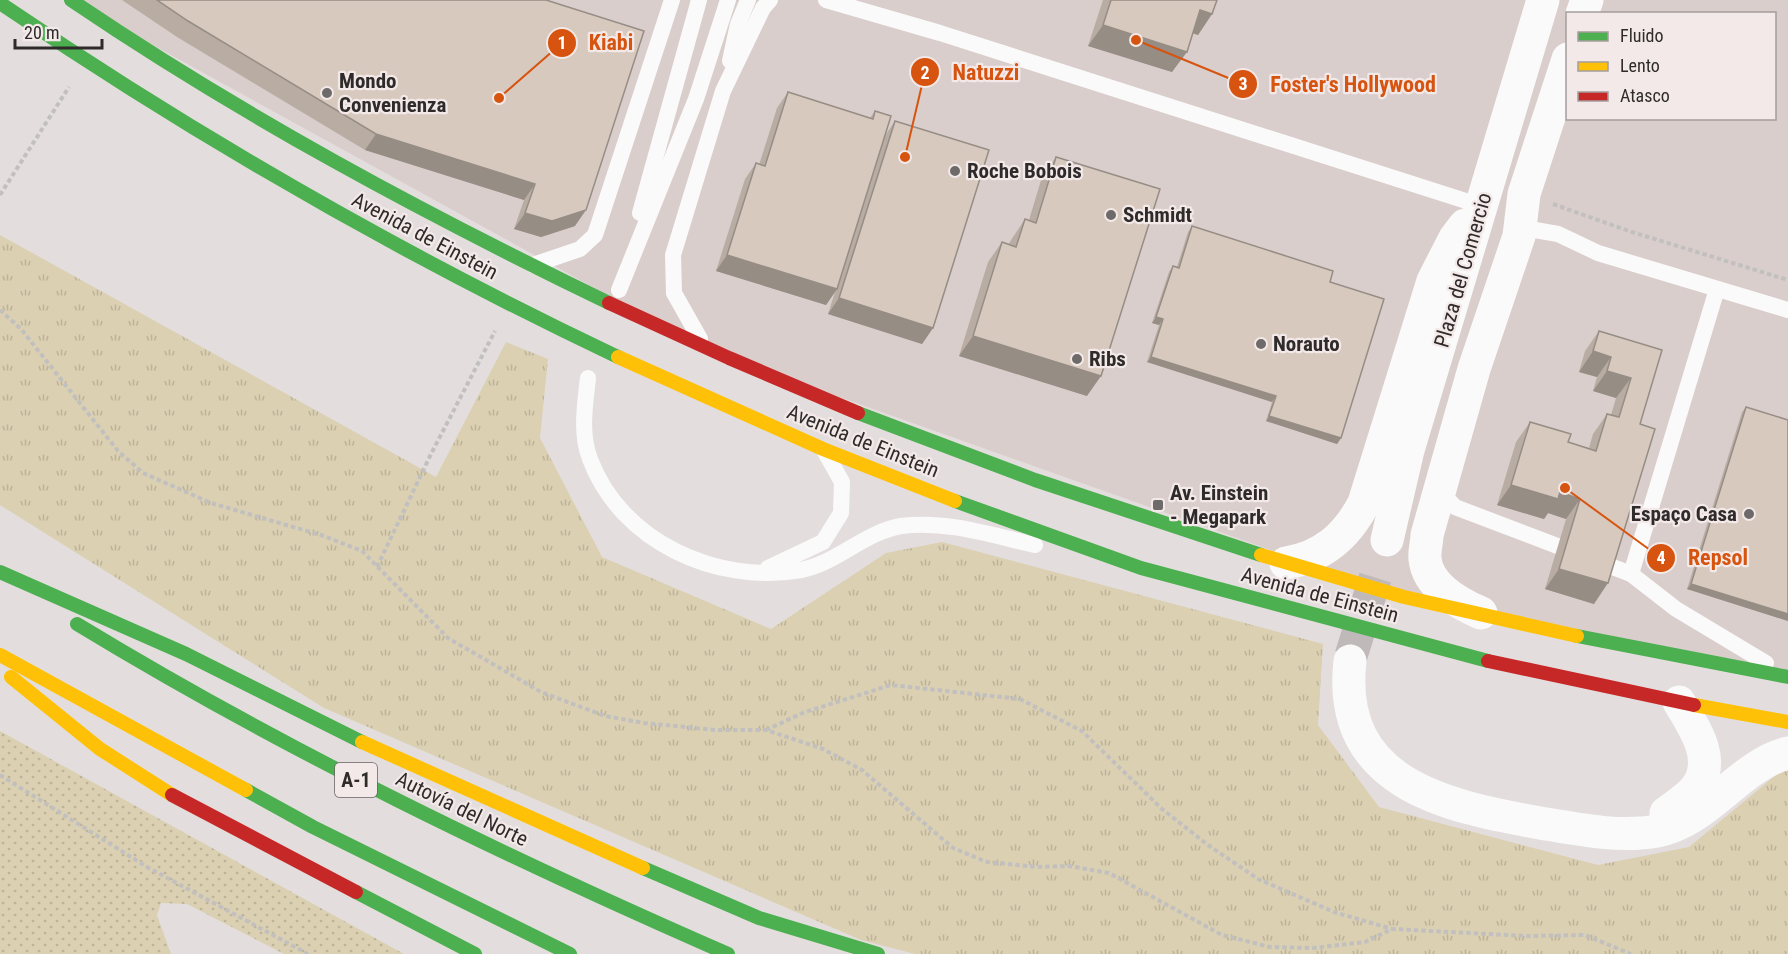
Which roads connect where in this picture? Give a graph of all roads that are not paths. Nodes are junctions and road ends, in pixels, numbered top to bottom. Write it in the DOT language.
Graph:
graph roads {
  1 [pos="71,0"];
  2 [pos="672,0"];
  3 [pos="699,0"];
  4 [pos="728,0"];
  5 [pos="748,0"];
  6 [pos="770,0"];
  7 [pos="826,0"];
  8 [pos="1543,0"];
  9 [pos="0,3"];
  10 [pos="1566,65"];
  11 [pos="723,91"];
  12 [pos="1524,194"];
  13 [pos="1479,208"];
  14 [pos="1519,236"];
  15 [pos="529,266"];
  16 [pos="1717,289"];
  17 [pos="1788,310"];
  18 [pos="707,350"];
  19 [pos="588,378"];
  20 [pos="823,449"];
  21 [pos="1440,490"];
  22 [pos="1286,562"];
  23 [pos="1141,568"];
  24 [pos="756,572"];
  25 [pos="0,574"];
  26 [pos="1630,574"];
  27 [pos="1499,621"];
  28 [pos="0,655"];
  29 [pos="1350,661"];
  30 [pos="0,669"];
  31 [pos="1788,676"];
  32 [pos="1678,702"];
  33 [pos="1788,722"];
  34 [pos="1788,753"];
  35 [pos="1620,833"];
  36 [pos="475,954"];
  37 [pos="570,954"];
  38 [pos="728,954"];
  39 [pos="878,954"];
  1 -- 15 [label="main road, Avenida de Einstein"];
  2 -- 15 [label="lane"];
  3 -- 4 [label="lane"];
  5 -- 11 [label="lane"];
  6 -- 11 [label="lane"];
  7 -- 13 [label="lane"];
  8 -- 13 [label="street, Plaza del Comercio"];
  9 -- 20 [label="main road, Avenida de Einstein"];
  10 -- 12 [label="street, Plaza del Comercio"];
  11 -- 18 [label="lane"];
  12 -- 13 [label="street, Plaza del Comercio"];
  12 -- 14 [label="street, Plaza del Comercio"];
  13 -- 22 [label="street"];
  14 -- 16 [label="lane"];
  14 -- 21 [label="street, Plaza del Comercio"];
  15 -- 18 [label="main road, Avenida de Einstein"];
  16 -- 17 [label="lane"];
  16 -- 26 [label="lane"];
  18 -- 22 [label="main road, Avenida de Einstein"];
  19 -- 24 [label="lane"];
  20 -- 23 [label="main road, Avenida de Einstein"];
  20 -- 24 [label="lane"];
  21 -- 26 [label="lane"];
  21 -- 27 [label="street, Plaza del Comercio"];
  22 -- 27 [label="main road, Avenida de Einstein"];
  23 -- 24 [label="lane"];
  23 -- 32 [label="main road, Avenida de Einstein"];
  25 -- 38 [label="main road, Autovía del Norte / A-1"];
  25 -- 39 [label="main road"];
  26 -- 31 [label="lane"];
  27 -- 31 [label="main road, Avenida de Einstein"];
  28 -- 37 [label="main road"];
  29 -- 35 [label="street"];
  30 -- 36 [label="main road"];
  32 -- 33 [label="main road, Avenida de Einstein"];
  32 -- 35 [label="street"];
  34 -- 35 [label="street"];
}
